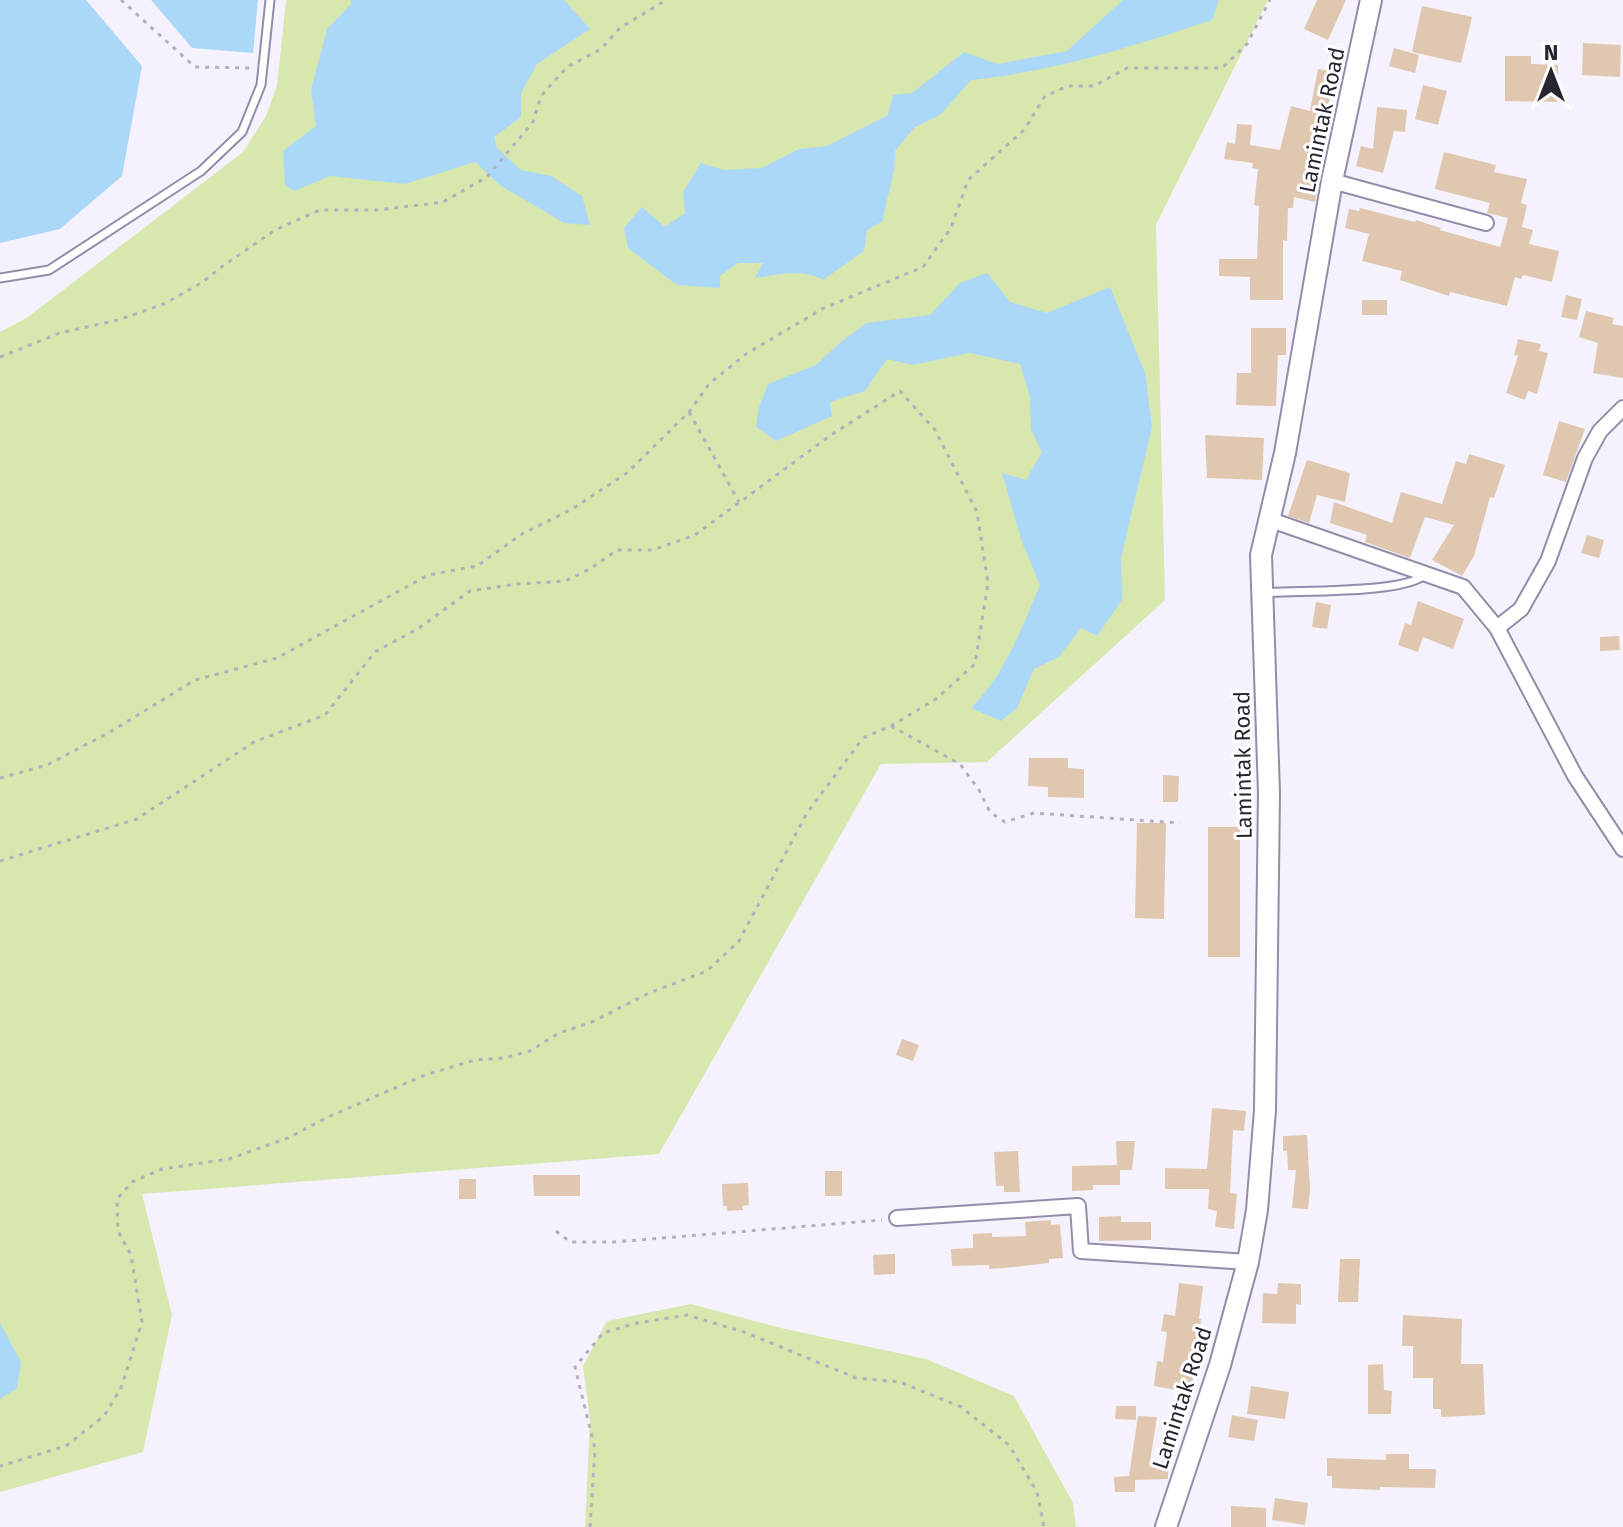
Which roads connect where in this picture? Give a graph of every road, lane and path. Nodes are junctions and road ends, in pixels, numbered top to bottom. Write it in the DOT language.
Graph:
graph roads {
  1 [pos="121,0"];
  2 [pos="270,0"];
  3 [pos="666,0"];
  4 [pos="1270,0"];
  5 [pos="1371,0"];
  6 [pos="263,68"];
  7 [pos="1332,181"];
  8 [pos="1486,223"];
  9 [pos="0,278"];
  10 [pos="0,357"];
  11 [pos="1623,408"];
  12 [pos="689,412"];
  13 [pos="739,502"];
  14 [pos="1268,519"];
  15 [pos="1425,574"];
  16 [pos="1262,594"];
  17 [pos="1497,628"];
  18 [pos="891,726"];
  19 [pos="0,778"];
  20 [pos="1180,823"];
  21 [pos="1623,849"];
  22 [pos="0,861"];
  23 [pos="897,1218"];
  24 [pos="556,1231"];
  25 [pos="1248,1262"];
  26 [pos="0,1466"];
  27 [pos="590,1527"];
  28 [pos="1044,1527"];
  29 [pos="1166,1527"];
  1 -- 6 [label="path"];
  2 -- 6 [label="lane"];
  3 -- 10 [label="path"];
  4 -- 12 [label="path"];
  5 -- 7 [label="main road, Lamintak Road"];
  6 -- 9 [label="lane"];
  7 -- 8 [label="street"];
  7 -- 14 [label="main road, Lamintak Road"];
  11 -- 17 [label="street"];
  12 -- 13 [label="path"];
  12 -- 19 [label="path"];
  13 -- 18 [label="path"];
  13 -- 22 [label="path"];
  14 -- 15 [label="street"];
  14 -- 16 [label="main road, Lamintak Road"];
  15 -- 16 [label="lane"];
  15 -- 17 [label="street"];
  16 -- 25 [label="main road, Lamintak Road"];
  17 -- 21 [label="street"];
  18 -- 20 [label="path"];
  18 -- 26 [label="path"];
  23 -- 24 [label="path"];
  23 -- 25 [label="street"];
  25 -- 29 [label="main road, Lamintak Road"];
  27 -- 28 [label="path"];
}
